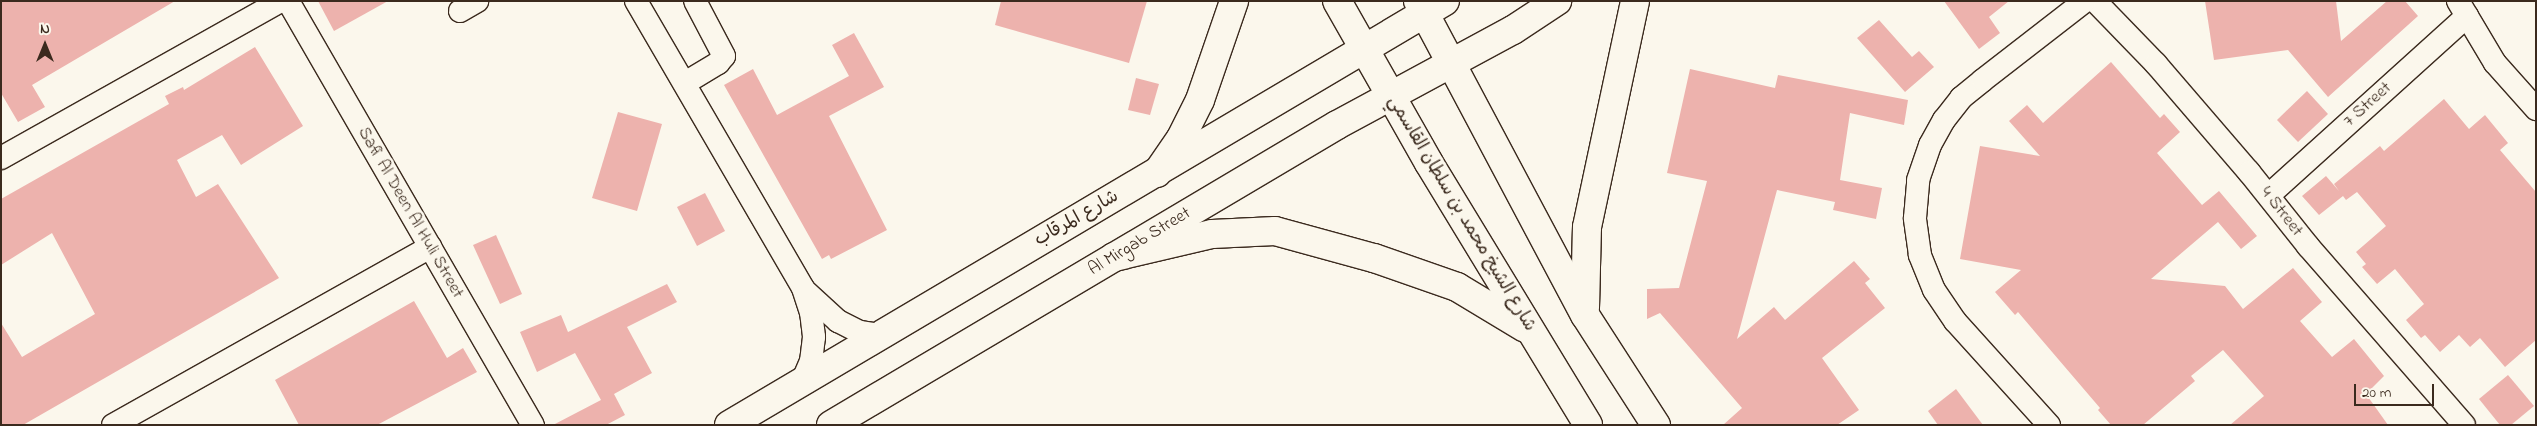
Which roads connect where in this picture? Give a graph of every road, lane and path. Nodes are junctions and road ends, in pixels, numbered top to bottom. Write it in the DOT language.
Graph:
graph roads {
  1 [pos="281,1"];
  2 [pos="288,1"];
  3 [pos="636,1"];
  4 [pos="695,1"];
  5 [pos="1234,1"];
  6 [pos="1337,1"];
  7 [pos="1556,1"];
  8 [pos="1635,1"];
  9 [pos="2085,1"];
  10 [pos="2096,1"];
  11 [pos="1430,6"];
  12 [pos="2462,8"];
  13 [pos="1365,50"];
  14 [pos="1452,63"];
  15 [pos="685,83"];
  16 [pos="1391,96"];
  17 [pos="2536,109"];
  18 [pos="1,158"];
  19 [pos="1157,173"];
  20 [pos="2269,195"];
  21 [pos="430,247"];
  22 [pos="1114,257"];
  23 [pos="803,288"];
  24 [pos="1585,315"];
  25 [pos="1532,333"];
  26 [pos="881,335"];
  27 [pos="802,382"];
  28 [pos="113,425"];
  29 [pos="533,425"];
  30 [pos="729,425"];
  31 [pos="831,425"];
  32 [pos="1588,425"];
  33 [pos="1656,425"];
  34 [pos="2049,425"];
  35 [pos="2464,425"];
  1 -- 18 [label="street"];
  2 -- 21 [label="street, Safi Al Deen Al Huli Street"];
  3 -- 15 [label="street"];
  4 -- 15 [label="street"];
  5 -- 19 [label="main road"];
  6 -- 13 [label="main road, شارع الشيخ محمد بن سلطان القاسمي"];
  7 -- 14 [label="main road, Al Mirgab Street"];
  8 -- 24 [label="main road"];
  9 -- 34 [label="street"];
  10 -- 20 [label="street, 4 Street"];
  11 -- 13 [label="main road, شارع المرقاب"];
  11 -- 14 [label="main road"];
  12 -- 17 [label="street"];
  12 -- 20 [label="street, 7 Street"];
  13 -- 16 [label="main road, شارع الشيخ محمد بن سلطان القاسمي"];
  13 -- 19 [label="main road, شارع المرقاب"];
  14 -- 16 [label="main road, Al Mirgab Street"];
  14 -- 24 [label="main road"];
  15 -- 23 [label="street"];
  16 -- 22 [label="main road, Al Mirgab Street"];
  16 -- 25 [label="main road, شارع الشيخ محمد بن سلطان القاسمي"];
  19 -- 26 [label="main road, شارع المرقاب"];
  20 -- 35 [label="street, 4 Street"];
  21 -- 28 [label="street"];
  21 -- 29 [label="street, Safi Al Deen Al Huli Street"];
  22 -- 25 [label="main road"];
  22 -- 31 [label="main road, Al Mirgab Street"];
  23 -- 26 [label="street"];
  23 -- 27 [label="street"];
  24 -- 33 [label="main road"];
  25 -- 32 [label="main road, شارع الشيخ محمد بن سلطان القاسمي"];
  26 -- 27 [label="main road, شارع المرقاب"];
  27 -- 30 [label="main road, شارع المرقاب"];
}
